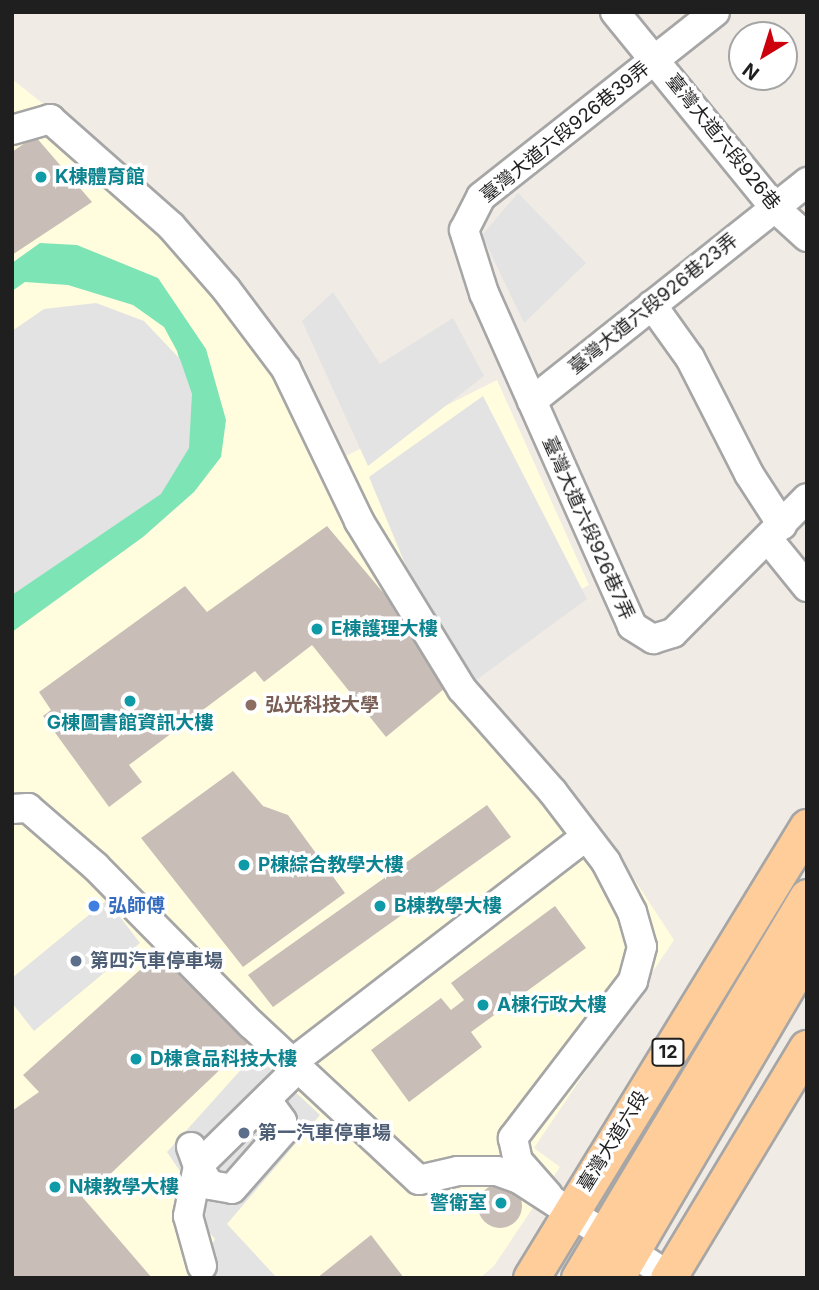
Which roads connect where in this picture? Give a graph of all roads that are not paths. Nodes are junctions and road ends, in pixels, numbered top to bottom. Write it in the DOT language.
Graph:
graph roads {
  1 [pos="615,12"];
  2 [pos="715,12"];
  3 [pos="656,58"];
  4 [pos="12,131"];
  5 [pos="807,182"];
  6 [pos="775,208"];
  7 [pos="807,237"];
  8 [pos="652,305"];
  9 [pos="532,401"];
  10 [pos="807,498"];
  11 [pos="775,532"];
  12 [pos="807,587"];
  13 [pos="12,809"];
  14 [pos="807,827"];
  15 [pos="586,836"];
  16 [pos="807,897"];
  17 [pos="750,919"];
  18 [pos="800,939"];
  19 [pos="807,1048"];
  20 [pos="296,1065"];
  21 [pos="267,1100"];
  22 [pos="194,1156"];
  23 [pos="559,1203"];
  24 [pos="618,1254"];
  25 [pos="202,1266"];
  26 [pos="668,1277"];
  27 [pos="531,1278"];
  28 [pos="579,1278"];
  1 -- 3 [label="street, 臺灣大道六段926巷"];
  2 -- 3 [label="street, 臺灣大道六段926巷39弄"];
  3 -- 6 [label="street, 臺灣大道六段926巷"];
  3 -- 9 [label="street, 臺灣大道六段926巷39弄"];
  4 -- 15 [label="street"];
  5 -- 6 [label="street, 臺灣大道六段926巷23弄"];
  6 -- 7 [label="street, 臺灣大道六段926巷"];
  6 -- 8 [label="street, 臺灣大道六段926巷23弄"];
  8 -- 9 [label="street, 臺灣大道六段926巷23弄"];
  8 -- 11 [label="street"];
  9 -- 11 [label="street, 臺灣大道六段926巷7弄"];
  10 -- 11 [label="street, 臺灣大道六段926巷7弄"];
  11 -- 12 [label="street"];
  13 -- 20 [label="street"];
  14 -- 17 [label="main road, 臺灣大道六段 / 12"];
  15 -- 20 [label="street"];
  15 -- 23 [label="street"];
  16 -- 18 [label="main road, 臺灣大道六段 / 12"];
  17 -- 18 [label="street"];
  17 -- 23 [label="main road, 臺灣大道六段 / 12"];
  18 -- 24 [label="main road, 臺灣大道六段 / 12"];
  19 -- 26 [label="main road"];
  20 -- 21 [label="street"];
  20 -- 23 [label="street"];
  21 -- 22 [label="street"];
  21 -- 22 [label="street"];
  22 -- 25 [label="street"];
  23 -- 24 [label="street"];
  23 -- 27 [label="main road, 臺灣大道六段 / 12"];
  24 -- 26 [label="street"];
  24 -- 28 [label="main road, 臺灣大道六段 / 12"];
}
